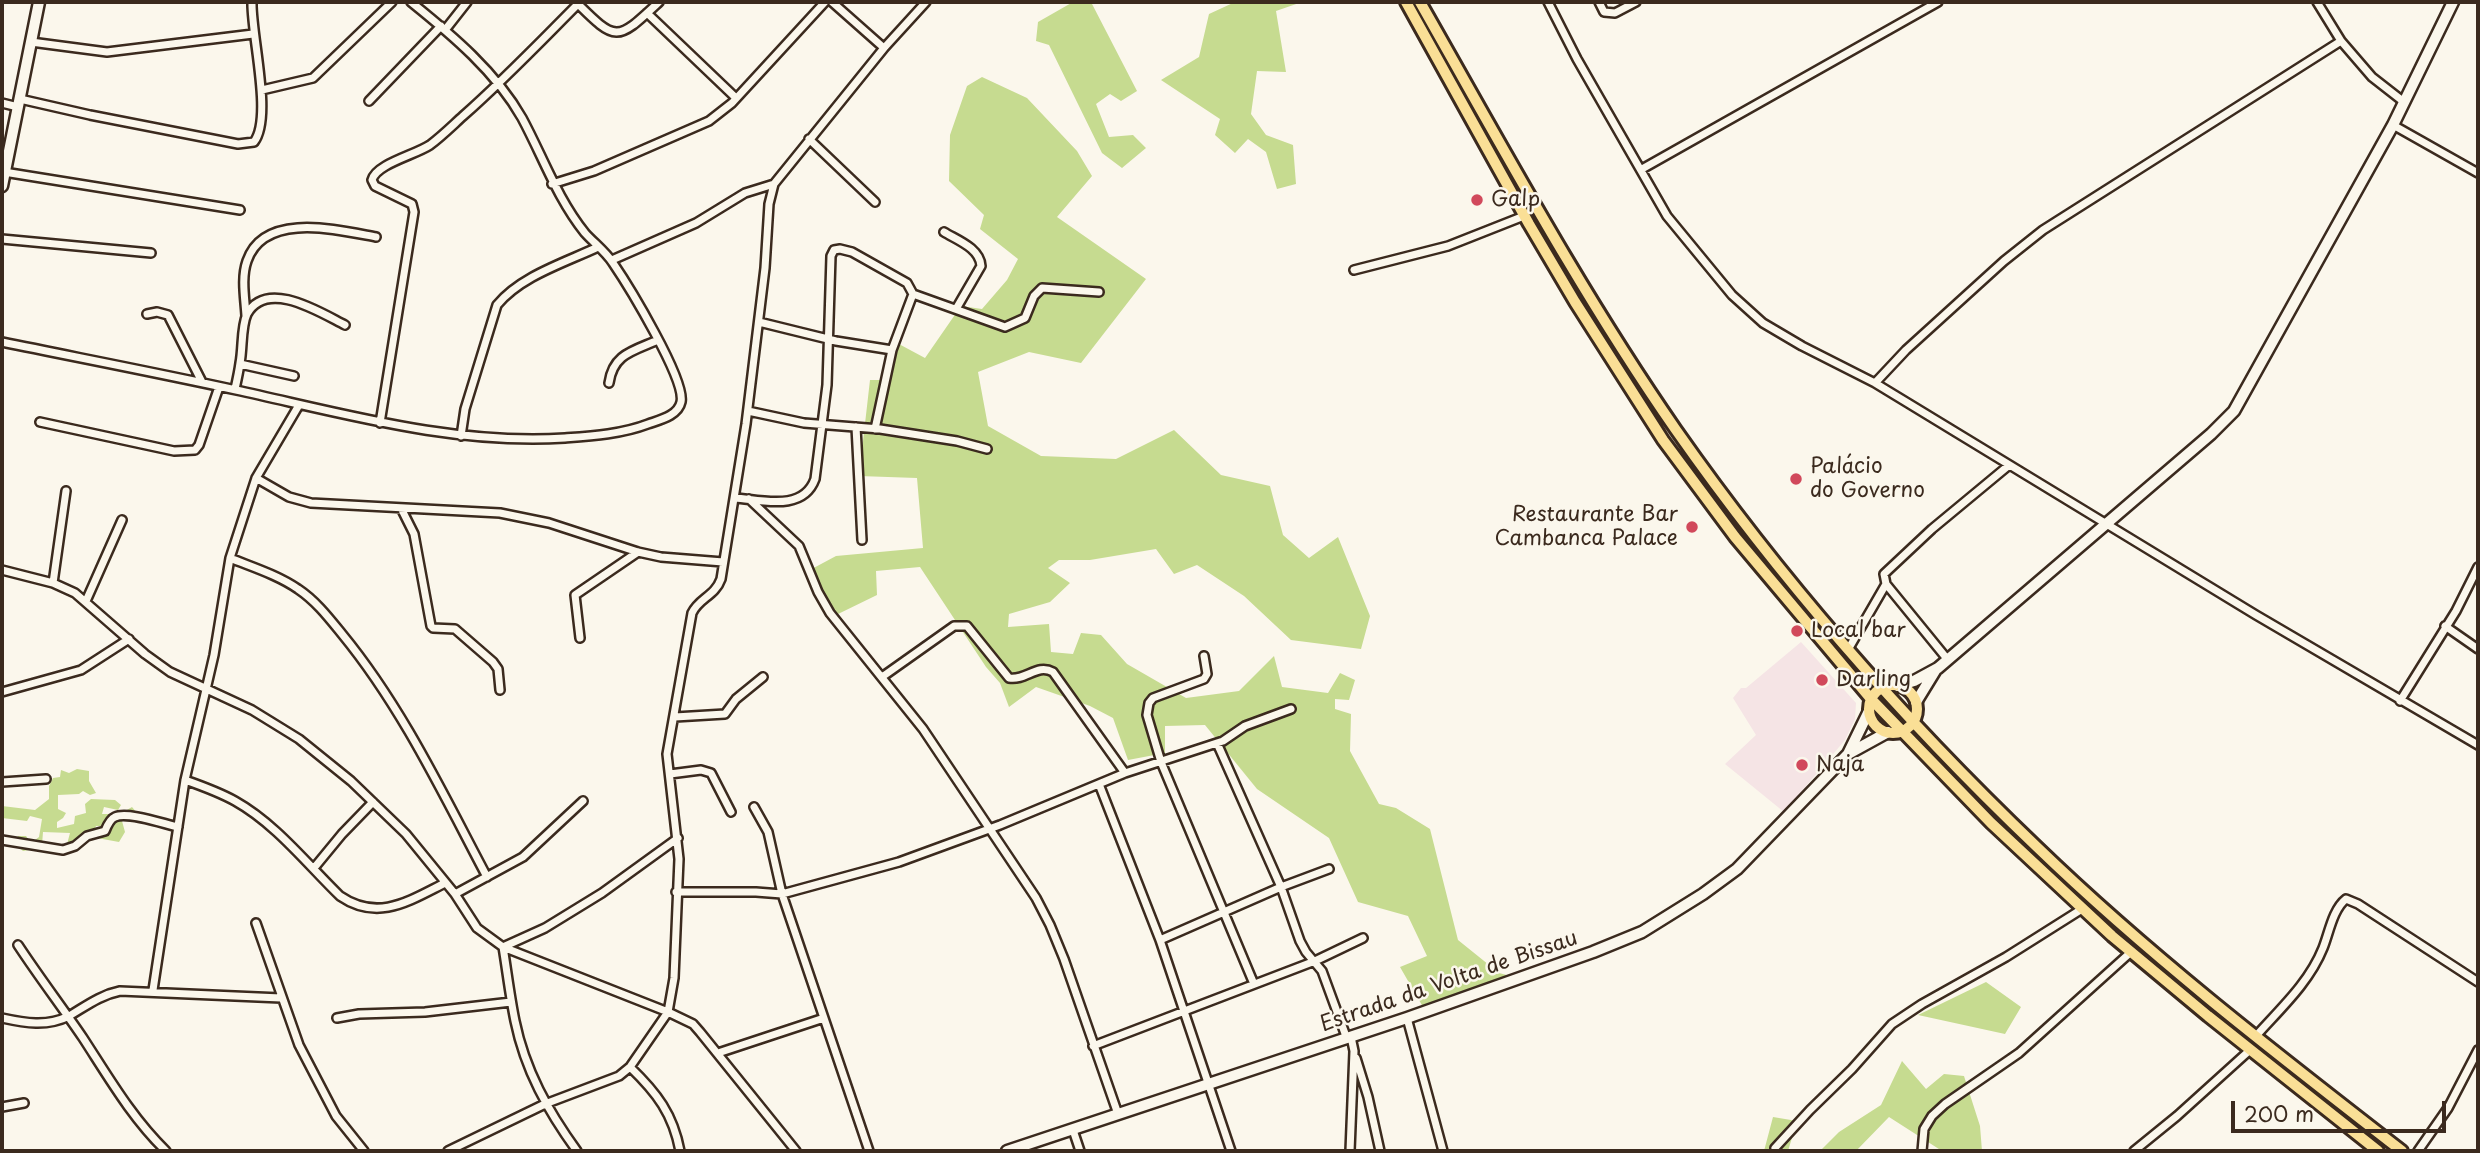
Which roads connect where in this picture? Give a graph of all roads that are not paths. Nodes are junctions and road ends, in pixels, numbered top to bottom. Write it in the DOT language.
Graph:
graph roads {
  1 [pos="39,2"];
  2 [pos="252,2"];
  3 [pos="392,2"];
  4 [pos="411,2"];
  5 [pos="467,2"];
  6 [pos="578,2"];
  7 [pos="659,2"];
  8 [pos="825,2"];
  9 [pos="832,2"];
  10 [pos="926,2"];
  11 [pos="1406,2"];
  12 [pos="1420,2"];
  13 [pos="1548,2"];
  14 [pos="1599,2"];
  15 [pos="1636,2"];
  16 [pos="1938,2"];
  17 [pos="2317,2"];
  18 [pos="2452,2"];
  19 [pos="647,13"];
  20 [pos="443,28"];
  21 [pos="253,34"];
  22 [pos="2341,41"];
  23 [pos="31,42"];
  24 [pos="884,48"];
  25 [pos="499,84"];
  26 [pos="262,90"];
  27 [pos="736,98"];
  28 [pos="369,101"];
  29 [pos="2404,102"];
  30 [pos="2,103"];
  31 [pos="19,103"];
  32 [pos="2393,125"];
  33 [pos="809,139"];
  34 [pos="1642,169"];
  35 [pos="4,172"];
  36 [pos="2478,173"];
  37 [pos="552,184"];
  38 [pos="774,184"];
  39 [pos="2,186"];
  40 [pos="875,202"];
  41 [pos="240,210"];
  42 [pos="1524,216"];
  43 [pos="944,232"];
  44 [pos="376,237"];
  45 [pos="2,239"];
  46 [pos="598,247"];
  47 [pos="151,253"];
  48 [pos="611,260"];
  49 [pos="1354,270"];
  50 [pos="1099,292"];
  51 [pos="914,294"];
  52 [pos="956,309"];
  53 [pos="147,314"];
  54 [pos="246,316"];
  55 [pos="759,322"];
  56 [pos="345,325"];
  57 [pos="658,340"];
  58 [pos="829,340"];
  59 [pos="2,342"];
  60 [pos="892,350"];
  61 [pos="240,364"];
  62 [pos="294,376"];
  63 [pos="202,383"];
  64 [pos="609,383"];
  65 [pos="1875,383"];
  66 [pos="219,387"];
  67 [pos="235,389"];
  68 [pos="299,405"];
  69 [pos="748,411"];
  70 [pos="40,422"];
  71 [pos="380,423"];
  72 [pos="823,425"];
  73 [pos="856,427"];
  74 [pos="875,429"];
  75 [pos="461,436"];
  76 [pos="987,449"];
  77 [pos="2008,466"];
  78 [pos="256,478"];
  79 [pos="66,491"];
  80 [pos="734,498"];
  81 [pos="749,499"];
  82 [pos="402,510"];
  83 [pos="122,520"];
  84 [pos="2105,524"];
  85 [pos="862,540"];
  86 [pos="638,552"];
  87 [pos="230,558"];
  88 [pos="723,562"];
  89 [pos="2478,567"];
  90 [pos="2,570"];
  91 [pos="53,583"];
  92 [pos="1886,584"];
  93 [pos="86,601"];
  94 [pos="2445,626"];
  95 [pos="580,638"];
  96 [pos="129,639"];
  97 [pos="1849,648"];
  98 [pos="2478,649"];
  99 [pos="1204,656"];
  100 [pos="1948,660"];
  101 [pos="1938,668"];
  102 [pos="763,677"];
  103 [pos="882,677"];
  104 [pos="1898,686"];
  105 [pos="205,687"];
  106 [pos="1883,687"];
  107 [pos="500,690"];
  108 [pos="2,692"];
  109 [pos="1871,699"];
  110 [pos="2400,701"];
  111 [pos="1916,702"];
  112 [pos="1291,709"];
  113 [pos="1869,711"];
  114 [pos="675,717"];
  115 [pos="1914,721"];
  116 [pos="1888,732"];
  117 [pos="1901,732"];
  118 [pos="1217,743"];
  119 [pos="2478,745"];
  120 [pos="1848,754"];
  121 [pos="1161,762"];
  122 [pos="1125,773"];
  123 [pos="670,774"];
  124 [pos="46,779"];
  125 [pos="185,780"];
  126 [pos="2,782"];
  127 [pos="1099,784"];
  128 [pos="583,801"];
  129 [pos="373,802"];
  130 [pos="754,807"];
  131 [pos="731,812"];
  132 [pos="178,827"];
  133 [pos="990,829"];
  134 [pos="678,838"];
  135 [pos="2,840"];
  136 [pos="314,868"];
  137 [pos="1329,869"];
  138 [pos="486,877"];
  139 [pos="444,883"];
  140 [pos="1281,887"];
  141 [pos="676,892"];
  142 [pos="455,894"];
  143 [pos="782,894"];
  144 [pos="2082,909"];
  145 [pos="1225,913"];
  146 [pos="256,923"];
  147 [pos="1363,938"];
  148 [pos="1160,940"];
  149 [pos="18,946"];
  150 [pos="503,947"];
  151 [pos="2131,952"];
  152 [pos="1315,961"];
  153 [pos="2478,982"];
  154 [pos="1254,984"];
  155 [pos="153,990"];
  156 [pos="281,998"];
  157 [pos="512,1002"];
  158 [pos="1185,1010"];
  159 [pos="668,1012"];
  160 [pos="66,1017"];
  161 [pos="2,1018"];
  162 [pos="337,1018"];
  163 [pos="824,1018"];
  164 [pos="1407,1018"];
  165 [pos="2256,1036"];
  166 [pos="1349,1038"];
  167 [pos="1093,1046"];
  168 [pos="2250,1050"];
  169 [pos="2478,1050"];
  170 [pos="1354,1051"];
  171 [pos="718,1053"];
  172 [pos="630,1067"];
  173 [pos="1208,1083"];
  174 [pos="24,1103"];
  175 [pos="545,1104"];
  176 [pos="2,1107"];
  177 [pos="1118,1114"];
  178 [pos="1073,1130"];
  179 [pos="1775,1148"];
  180 [pos="166,1151"];
  181 [pos="364,1151"];
  182 [pos="448,1151"];
  183 [pos="577,1151"];
  184 [pos="680,1151"];
  185 [pos="796,1151"];
  186 [pos="869,1151"];
  187 [pos="1007,1151"];
  188 [pos="1080,1151"];
  189 [pos="1231,1151"];
  190 [pos="1350,1151"];
  191 [pos="1380,1151"];
  192 [pos="1443,1151"];
  193 [pos="1922,1151"];
  194 [pos="2134,1151"];
  195 [pos="2378,1151"];
  196 [pos="2402,1151"];
  197 [pos="2418,1151"];
  1 -- 23 [label="street"];
  2 -- 21 [label="street"];
  3 -- 26 [label="street"];
  4 -- 20 [label="street"];
  5 -- 20 [label="street"];
  6 -- 19 [label="street"];
  6 -- 25 [label="street"];
  7 -- 19 [label="street"];
  8 -- 27 [label="street"];
  9 -- 24 [label="street"];
  10 -- 24 [label="street"];
  11 -- 42 [label="main road"];
  12 -- 97 [label="main road"];
  13 -- 34 [label="street"];
  14 -- 15 [label="street"];
  16 -- 34 [label="street"];
  17 -- 22 [label="street"];
  18 -- 29 [label="street"];
  19 -- 27 [label="street"];
  20 -- 25 [label="street"];
  20 -- 28 [label="street"];
  21 -- 23 [label="street"];
  21 -- 26 [label="street"];
  22 -- 29 [label="street"];
  22 -- 65 [label="street"];
  23 -- 31 [label="street"];
  24 -- 33 [label="street"];
  25 -- 37 [label="street"];
  25 -- 71 [label="street"];
  26 -- 31 [label="street"];
  27 -- 37 [label="street"];
  29 -- 32 [label="street"];
  30 -- 31 [label="street"];
  31 -- 35 [label="street"];
  32 -- 36 [label="street"];
  32 -- 84 [label="street"];
  33 -- 38 [label="street"];
  33 -- 40 [label="street"];
  34 -- 65 [label="street"];
  35 -- 39 [label="street"];
  35 -- 41 [label="street"];
  37 -- 46 [label="street"];
  38 -- 48 [label="street"];
  38 -- 55 [label="street"];
  42 -- 49 [label="street"];
  42 -- 109 [label="main road"];
  43 -- 52 [label="street"];
  44 -- 54 [label="street"];
  45 -- 47 [label="street"];
  46 -- 48 [label="street"];
  46 -- 75 [label="street"];
  48 -- 57 [label="street"];
  50 -- 52 [label="street"];
  51 -- 52 [label="street"];
  51 -- 58 [label="street"];
  51 -- 60 [label="street"];
  53 -- 63 [label="street"];
  54 -- 56 [label="street"];
  54 -- 61 [label="street"];
  55 -- 58 [label="street"];
  55 -- 69 [label="street"];
  57 -- 64 [label="street"];
  57 -- 75 [label="street"];
  58 -- 60 [label="street"];
  58 -- 72 [label="street"];
  59 -- 63 [label="street"];
  60 -- 74 [label="street"];
  61 -- 62 [label="street"];
  61 -- 67 [label="street"];
  63 -- 66 [label="street"];
  65 -- 77 [label="street"];
  66 -- 67 [label="street"];
  66 -- 70 [label="street"];
  67 -- 68 [label="street"];
  68 -- 71 [label="street"];
  68 -- 78 [label="street"];
  69 -- 72 [label="street"];
  69 -- 80 [label="street"];
  71 -- 75 [label="street"];
  72 -- 73 [label="street"];
  72 -- 81 [label="street"];
  73 -- 74 [label="street"];
  73 -- 85 [label="street"];
  74 -- 76 [label="street"];
  77 -- 84 [label="street"];
  77 -- 92 [label="street"];
  78 -- 82 [label="street"];
  78 -- 87 [label="street"];
  79 -- 91 [label="street"];
  80 -- 81 [label="street"];
  80 -- 88 [label="street"];
  81 -- 103 [label="street"];
  82 -- 86 [label="street"];
  82 -- 107 [label="street"];
  83 -- 93 [label="street"];
  84 -- 100 [label="street"];
  84 -- 110 [label="street"];
  86 -- 88 [label="street"];
  86 -- 95 [label="street"];
  87 -- 105 [label="street"];
  87 -- 138 [label="street"];
  88 -- 114 [label="street"];
  89 -- 94 [label="street"];
  90 -- 91 [label="street"];
  91 -- 93 [label="street"];
  92 -- 97 [label="street"];
  92 -- 100 [label="street"];
  93 -- 96 [label="street"];
  94 -- 98 [label="street"];
  94 -- 110 [label="street"];
  96 -- 105 [label="street"];
  96 -- 108 [label="street"];
  97 -- 106 [label="main road"];
  99 -- 121 [label="street"];
  100 -- 101 [label="street"];
  101 -- 104 [label="street"];
  101 -- 111 [label="street"];
  102 -- 114 [label="street"];
  103 -- 122 [label="street"];
  103 -- 133 [label="street"];
  104 -- 106 [label="main road"];
  104 -- 111 [label="main road"];
  105 -- 125 [label="street"];
  105 -- 129 [label="street"];
  106 -- 109 [label="main road"];
  106 -- 115 [label="main road"];
  109 -- 113 [label="main road"];
  109 -- 117 [label="main road"];
  110 -- 119 [label="street"];
  111 -- 115 [label="main road"];
  112 -- 118 [label="street"];
  113 -- 116 [label="main road"];
  113 -- 120 [label="street"];
  114 -- 123 [label="street"];
  115 -- 117 [label="main road"];
  115 -- 165 [label="main road"];
  116 -- 117 [label="main road"];
  116 -- 120 [label="street"];
  117 -- 144 [label="main road"];
  118 -- 121 [label="street"];
  118 -- 140 [label="street"];
  120 -- 164 [label="street, Estrada da Volta de Bissau"];
  121 -- 122 [label="street"];
  121 -- 145 [label="street"];
  122 -- 127 [label="street"];
  123 -- 131 [label="street"];
  123 -- 134 [label="street"];
  124 -- 126 [label="street"];
  125 -- 132 [label="street"];
  125 -- 136 [label="street"];
  127 -- 133 [label="street"];
  127 -- 148 [label="street"];
  128 -- 138 [label="street"];
  129 -- 136 [label="street"];
  129 -- 139 [label="street"];
  130 -- 143 [label="street"];
  132 -- 135 [label="street"];
  132 -- 155 [label="street"];
  133 -- 143 [label="street"];
  133 -- 167 [label="street"];
  134 -- 141 [label="street"];
  134 -- 150 [label="street"];
  136 -- 139 [label="street"];
  137 -- 140 [label="street"];
  138 -- 142 [label="street"];
  139 -- 142 [label="street"];
  140 -- 145 [label="street"];
  140 -- 152 [label="street"];
  141 -- 143 [label="street"];
  141 -- 159 [label="street"];
  142 -- 150 [label="street"];
  143 -- 163 [label="street"];
  144 -- 151 [label="main road"];
  144 -- 179 [label="street"];
  145 -- 148 [label="street"];
  145 -- 154 [label="street"];
  146 -- 156 [label="street"];
  147 -- 152 [label="street"];
  148 -- 158 [label="street"];
  149 -- 160 [label="street"];
  150 -- 157 [label="street"];
  150 -- 159 [label="street"];
  151 -- 168 [label="main road"];
  151 -- 193 [label="street"];
  152 -- 154 [label="street"];
  152 -- 166 [label="street"];
  153 -- 165 [label="street"];
  154 -- 158 [label="street"];
  155 -- 156 [label="street"];
  155 -- 160 [label="street"];
  156 -- 181 [label="street"];
  157 -- 162 [label="street"];
  157 -- 175 [label="street"];
  158 -- 167 [label="street"];
  158 -- 173 [label="street"];
  159 -- 171 [label="street"];
  159 -- 172 [label="street"];
  160 -- 161 [label="street"];
  160 -- 180 [label="street"];
  163 -- 171 [label="street"];
  163 -- 186 [label="street"];
  164 -- 166 [label="street, Estrada da Volta de Bissau"];
  164 -- 192 [label="street"];
  165 -- 196 [label="main road"];
  166 -- 170 [label="street"];
  166 -- 173 [label="street, Estrada da Volta de Bissau"];
  167 -- 177 [label="street"];
  168 -- 194 [label="street"];
  168 -- 195 [label="main road"];
  169 -- 197 [label="street"];
  170 -- 190 [label="street"];
  170 -- 191 [label="street"];
  171 -- 185 [label="street"];
  172 -- 175 [label="street"];
  172 -- 184 [label="street"];
  173 -- 177 [label="street, Estrada da Volta de Bissau"];
  173 -- 189 [label="street"];
  174 -- 176 [label="street"];
  175 -- 182 [label="street"];
  175 -- 183 [label="street"];
  177 -- 178 [label="street, Estrada da Volta de Bissau"];
  178 -- 187 [label="street, Estrada da Volta de Bissau"];
  178 -- 188 [label="street"];
}
